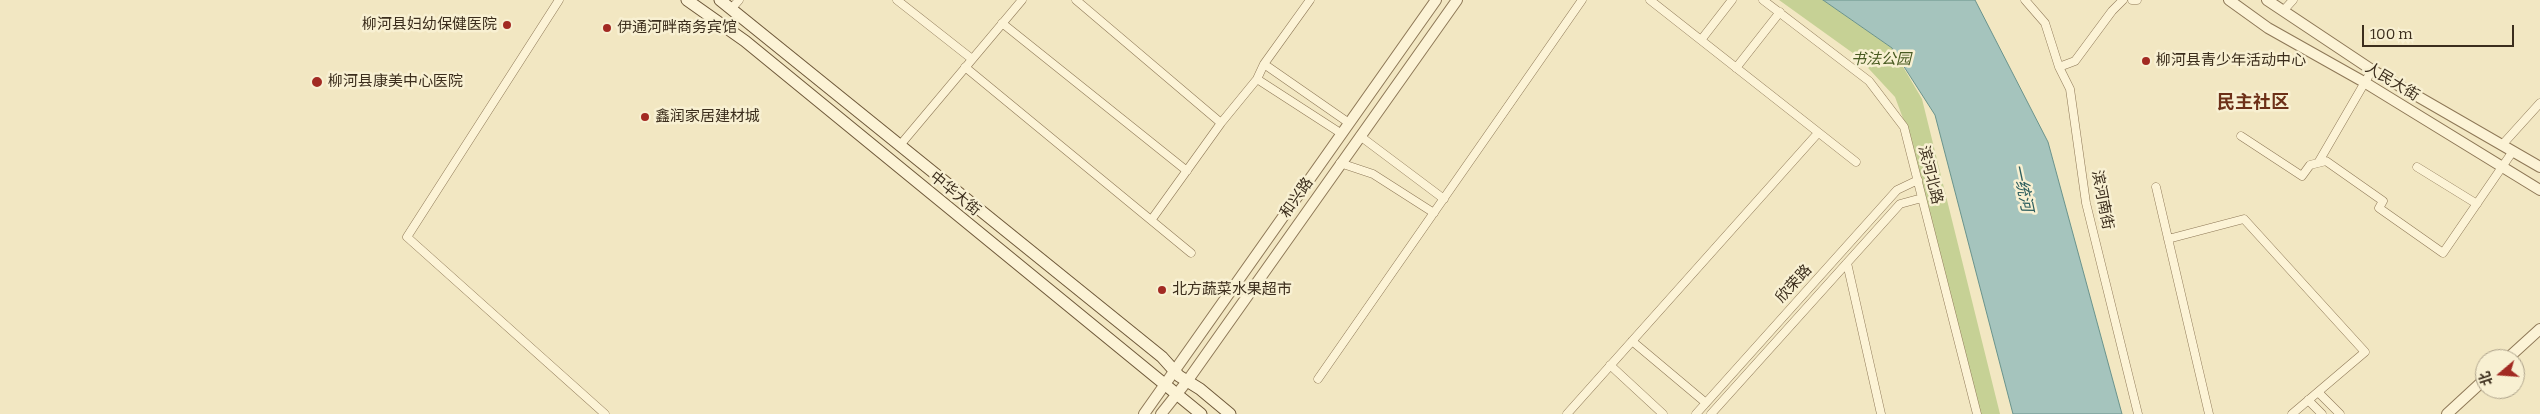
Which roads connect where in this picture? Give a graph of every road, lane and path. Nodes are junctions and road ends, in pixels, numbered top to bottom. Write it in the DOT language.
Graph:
graph roads {
  1 [pos="559,0"];
  2 [pos="687,0"];
  3 [pos="720,0"];
  4 [pos="897,0"];
  5 [pos="1022,0"];
  6 [pos="1076,0"];
  7 [pos="1310,0"];
  8 [pos="1436,0"];
  9 [pos="1456,0"];
  10 [pos="1582,0"];
  11 [pos="1650,0"];
  12 [pos="1732,0"];
  13 [pos="1763,0"];
  14 [pos="2025,0"];
  15 [pos="2123,0"];
  16 [pos="2132,0"];
  17 [pos="2137,0"];
  18 [pos="2229,0"];
  19 [pos="2267,0"];
  20 [pos="2293,0"];
  21 [pos="736,4"];
  22 [pos="2283,11"];
  23 [pos="1780,12"];
  24 [pos="1002,23"];
  25 [pos="1700,40"];
  26 [pos="972,59"];
  27 [pos="1264,64"];
  28 [pos="965,67"];
  29 [pos="1736,68"];
  30 [pos="2060,68"];
  31 [pos="2372,70"];
  32 [pos="1257,80"];
  33 [pos="2364,82"];
  34 [pos="2540,103"];
  35 [pos="1221,123"];
  36 [pos="1349,123"];
  37 [pos="1818,133"];
  38 [pos="1342,134"];
  39 [pos="1360,136"];
  40 [pos="2241,136"];
  41 [pos="902,144"];
  42 [pos="2502,146"];
  43 [pos="2513,151"];
  44 [pos="1856,162"];
  45 [pos="1340,163"];
  46 [pos="2318,163"];
  47 [pos="2502,166"];
  48 [pos="2417,167"];
  49 [pos="2540,167"];
  50 [pos="1187,171"];
  51 [pos="1918,180"];
  52 [pos="2156,187"];
  53 [pos="2540,190"];
  54 [pos="1444,198"];
  55 [pos="1922,198"];
  56 [pos="2477,204"];
  57 [pos="1434,213"];
  58 [pos="1152,219"];
  59 [pos="2168,239"];
  60 [pos="1191,253"];
  61 [pos="1846,263"];
  62 [pos="2540,329"];
  63 [pos="1632,341"];
  64 [pos="2518,349"];
  65 [pos="1610,365"];
  66 [pos="1174,370"];
  67 [pos="1318,379"];
  68 [pos="1188,380"];
  69 [pos="1165,384"];
  70 [pos="2475,388"];
  71 [pos="2318,392"];
  72 [pos="1176,393"];
  73 [pos="2308,400"];
  74 [pos="1706,403"];
  75 [pos="605,414"];
  76 [pos="1144,414"];
  77 [pos="1161,414"];
  78 [pos="1201,414"];
  79 [pos="1230,414"];
  80 [pos="1566,414"];
  81 [pos="1662,414"];
  82 [pos="1696,414"];
  83 [pos="1711,414"];
  84 [pos="1881,414"];
  85 [pos="1977,414"];
  86 [pos="2138,414"];
  87 [pos="2209,414"];
  88 [pos="2292,414"];
  89 [pos="2322,414"];
  90 [pos="2340,414"];
  91 [pos="2447,414"];
  1 -- 75 [label="street"];
  2 -- 69 [label="main road, 中华大街"];
  3 -- 21 [label="main road, 中华大街"];
  4 -- 26 [label="street"];
  5 -- 24 [label="street"];
  6 -- 35 [label="street"];
  7 -- 27 [label="street"];
  8 -- 36 [label="street, 和兴路"];
  9 -- 39 [label="street, 和兴路"];
  10 -- 54 [label="street"];
  11 -- 25 [label="street"];
  12 -- 25 [label="street"];
  13 -- 23 [label="street, 滨河北路"];
  14 -- 30 [label="street, 滨河南街"];
  15 -- 30 [label="street"];
  16 -- 17 [label="street"];
  18 -- 33 [label="street, 人民大街"];
  19 -- 22 [label="street, 人民大街"];
  20 -- 22 [label="street"];
  21 -- 41 [label="main road, 中华大街"];
  22 -- 31 [label="street, 人民大街"];
  23 -- 29 [label="street"];
  23 -- 51 [label="street, 滨河北路"];
  24 -- 26 [label="street"];
  24 -- 50 [label="street"];
  25 -- 29 [label="street"];
  26 -- 28 [label="street"];
  27 -- 32 [label="street"];
  27 -- 36 [label="street"];
  28 -- 41 [label="street"];
  28 -- 58 [label="street"];
  29 -- 37 [label="street"];
  30 -- 86 [label="street, 滨河南街"];
  31 -- 33 [label="street"];
  31 -- 42 [label="street, 人民大街"];
  32 -- 35 [label="street"];
  32 -- 38 [label="street"];
  33 -- 46 [label="street"];
  33 -- 47 [label="street, 人民大街"];
  34 -- 42 [label="street"];
  35 -- 50 [label="street"];
  36 -- 38 [label="street, 和兴路"];
  37 -- 44 [label="street"];
  37 -- 63 [label="street"];
  38 -- 66 [label="street, 和兴路"];
  39 -- 45 [label="street, 和兴路"];
  39 -- 54 [label="street"];
  40 -- 46 [label="street"];
  41 -- 66 [label="main road, 中华大街"];
  42 -- 43 [label="street, 人民大街"];
  43 -- 47 [label="street"];
  43 -- 49 [label="street, 人民大街"];
  45 -- 57 [label="street"];
  45 -- 68 [label="street, 和兴路"];
  46 -- 56 [label="street"];
  47 -- 53 [label="street, 人民大街"];
  47 -- 56 [label="street"];
  48 -- 56 [label="street"];
  50 -- 58 [label="street"];
  51 -- 55 [label="street, 滨河北路"];
  51 -- 74 [label="street, 欣荣路"];
  52 -- 59 [label="street"];
  54 -- 57 [label="street"];
  55 -- 61 [label="street, 欣荣路"];
  55 -- 85 [label="street, 滨河北路"];
  57 -- 67 [label="street"];
  58 -- 60 [label="street"];
  59 -- 71 [label="street"];
  59 -- 87 [label="street"];
  61 -- 83 [label="street, 欣荣路"];
  61 -- 84 [label="street"];
  62 -- 64 [label="street"];
  63 -- 65 [label="street"];
  63 -- 74 [label="street"];
  65 -- 80 [label="street"];
  65 -- 81 [label="street"];
  66 -- 68 [label="main road, 中华大街"];
  66 -- 69 [label="street, 和兴路"];
  68 -- 72 [label="street, 和兴路"];
  68 -- 79 [label="main road, 中华大街"];
  69 -- 72 [label="main road, 中华大街"];
  69 -- 76 [label="street, 和兴路"];
  70 -- 91 [label="street"];
  71 -- 73 [label="street"];
  71 -- 90 [label="street"];
  72 -- 77 [label="street, 和兴路"];
  72 -- 78 [label="main road, 中华大街"];
  73 -- 88 [label="street"];
  73 -- 89 [label="street"];
  74 -- 82 [label="street, 欣荣路"];
}
